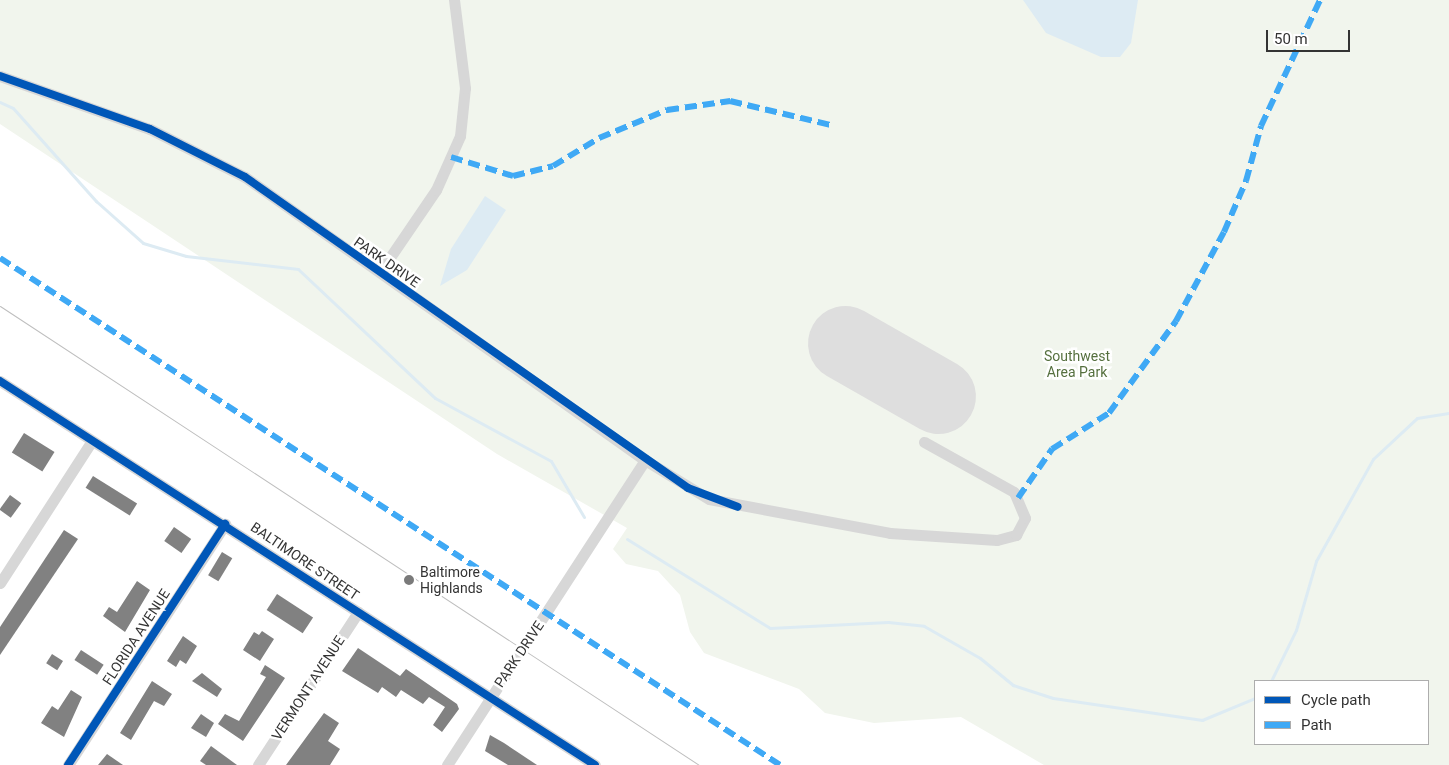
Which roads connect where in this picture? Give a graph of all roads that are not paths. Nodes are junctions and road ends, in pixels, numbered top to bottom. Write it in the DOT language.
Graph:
graph roads {
  1 [pos="454,0"];
  2 [pos="0,76"];
  3 [pos="380,272"];
  4 [pos="0,381"];
  5 [pos="92,441"];
  6 [pos="924,442"];
  7 [pos="646,460"];
  8 [pos="225,524"];
  9 [pos="0,583"];
  10 [pos="358,612"];
  11 [pos="491,697"];
  12 [pos="68,765"];
  13 [pos="258,765"];
  14 [pos="447,765"];
  15 [pos="594,765"];
  1 -- 3 [label="street"];
  2 -- 3 [label="street, PARK DRIVE"];
  3 -- 7 [label="street, PARK DRIVE"];
  4 -- 5 [label="street, BALTIMORE STREET"];
  5 -- 8 [label="street, BALTIMORE STREET"];
  5 -- 9 [label="street"];
  6 -- 7 [label="street, PARK DRIVE"];
  7 -- 11 [label="street, PARK DRIVE"];
  8 -- 10 [label="street, BALTIMORE STREET"];
  8 -- 12 [label="street, FLORIDA AVENUE"];
  10 -- 11 [label="street, BALTIMORE STREET"];
  10 -- 13 [label="street, VERMONT AVENUE"];
  11 -- 14 [label="street, PARK DRIVE"];
  11 -- 15 [label="street, BALTIMORE STREET"];
}
